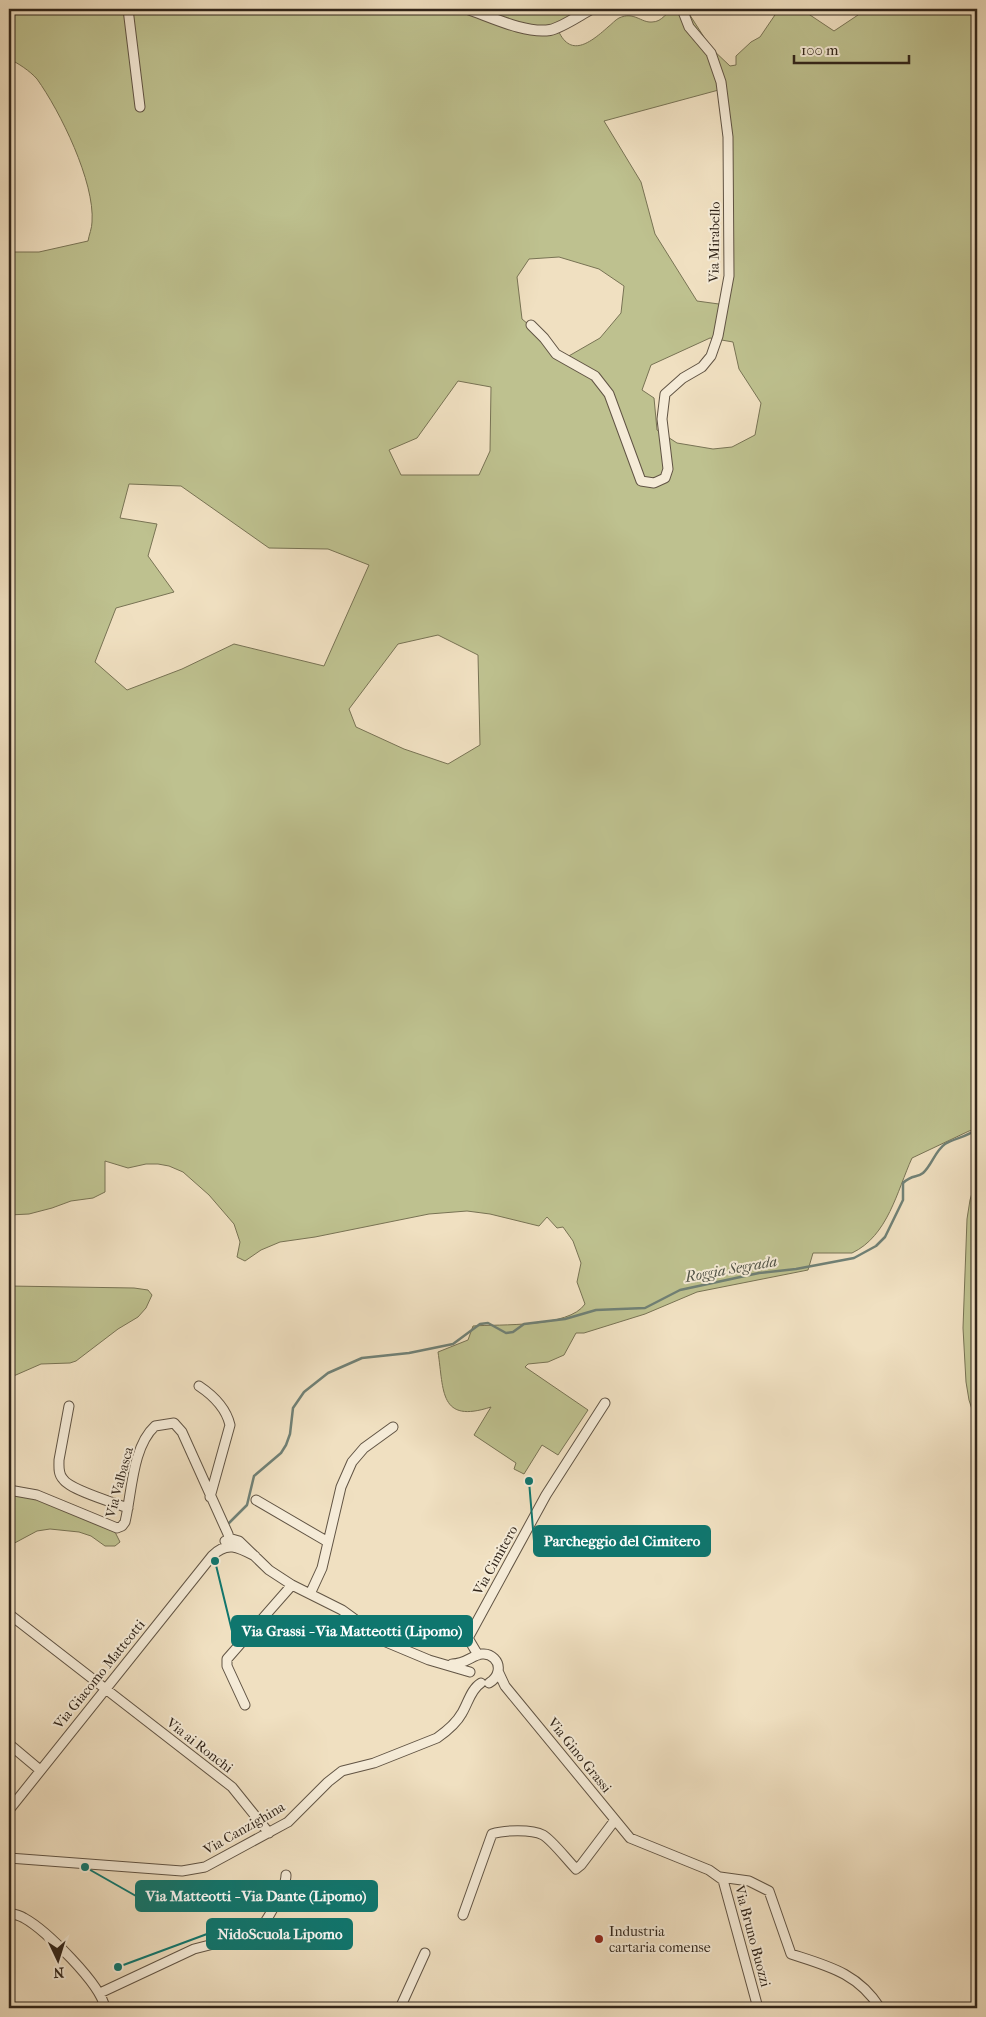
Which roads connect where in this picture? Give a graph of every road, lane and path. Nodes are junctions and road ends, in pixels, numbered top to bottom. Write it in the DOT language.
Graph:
graph roads {
  1 [pos="128,9"];
  2 [pos="468,9"];
  3 [pos="591,9"];
  4 [pos="682,9"];
  5 [pos="140,107"];
  6 [pos="531,325"];
  7 [pos="199,1386"];
  8 [pos="605,1403"];
  9 [pos="69,1406"];
  10 [pos="393,1427"];
  11 [pos="9,1490"];
  12 [pos="210,1498"];
  13 [pos="256,1500"];
  14 [pos="128,1508"];
  15 [pos="328,1542"];
  16 [pos="230,1543"];
  17 [pos="292,1586"];
  18 [pos="310,1594"];
  19 [pos="9,1614"];
  20 [pos="475,1657"];
  21 [pos="442,1663"];
  22 [pos="498,1671"];
  23 [pos="470,1672"];
  24 [pos="480,1684"];
  25 [pos="505,1686"];
  26 [pos="106,1688"];
  27 [pos="245,1706"];
  28 [pos="9,1744"];
  29 [pos="40,1770"];
  30 [pos="9,1810"];
  31 [pos="615,1820"];
  32 [pos="269,1833"];
  33 [pos="634,1840"];
  34 [pos="9,1858"];
  35 [pos="286,1875"];
  36 [pos="720,1877"];
  37 [pos="9,1913"];
  38 [pos="463,1915"];
  39 [pos="425,1953"];
  40 [pos="100,1993"];
  41 [pos="105,2008"];
  42 [pos="400,2008"];
  43 [pos="758,2008"];
  44 [pos="880,2008"];
  1 -- 5 [label="street"];
  2 -- 3 [label="street"];
  4 -- 6 [label="street, Via Mirabello"];
  7 -- 12 [label="street"];
  8 -- 20 [label="street, Via Cimitero"];
  9 -- 14 [label="street"];
  10 -- 15 [label="street"];
  11 -- 14 [label="street, Via Valbasca"];
  12 -- 14 [label="street, Via Valbasca"];
  12 -- 16 [label="street, Via Valbasca"];
  13 -- 15 [label="street"];
  15 -- 18 [label="street"];
  16 -- 17 [label="street"];
  16 -- 26 [label="street, Via Giacomo Matteotti"];
  17 -- 18 [label="street"];
  17 -- 27 [label="street"];
  18 -- 21 [label="street"];
  19 -- 26 [label="street, Via ai Ronchi"];
  20 -- 21 [label="street"];
  20 -- 22 [label="street"];
  20 -- 23 [label="street"];
  21 -- 23 [label="street"];
  22 -- 24 [label="street"];
  22 -- 25 [label="street, Via Gino Grassi"];
  23 -- 24 [label="street"];
  24 -- 25 [label="street"];
  24 -- 32 [label="street, Via Canzighina"];
  25 -- 31 [label="street, Via Gino Grassi"];
  26 -- 29 [label="street, Via Giacomo Matteotti"];
  26 -- 32 [label="street, Via ai Ronchi"];
  28 -- 29 [label="street"];
  29 -- 30 [label="street, Via Giacomo Matteotti"];
  31 -- 33 [label="street, Via Gino Grassi"];
  31 -- 38 [label="street"];
  32 -- 34 [label="street, Via Canzighina"];
  33 -- 36 [label="street, Via Bruno Buozzi"];
  35 -- 40 [label="street"];
  36 -- 43 [label="street, Via Bruno Buozzi"];
  36 -- 44 [label="street"];
  37 -- 40 [label="street"];
  39 -- 42 [label="street"];
  40 -- 41 [label="street"];
}
